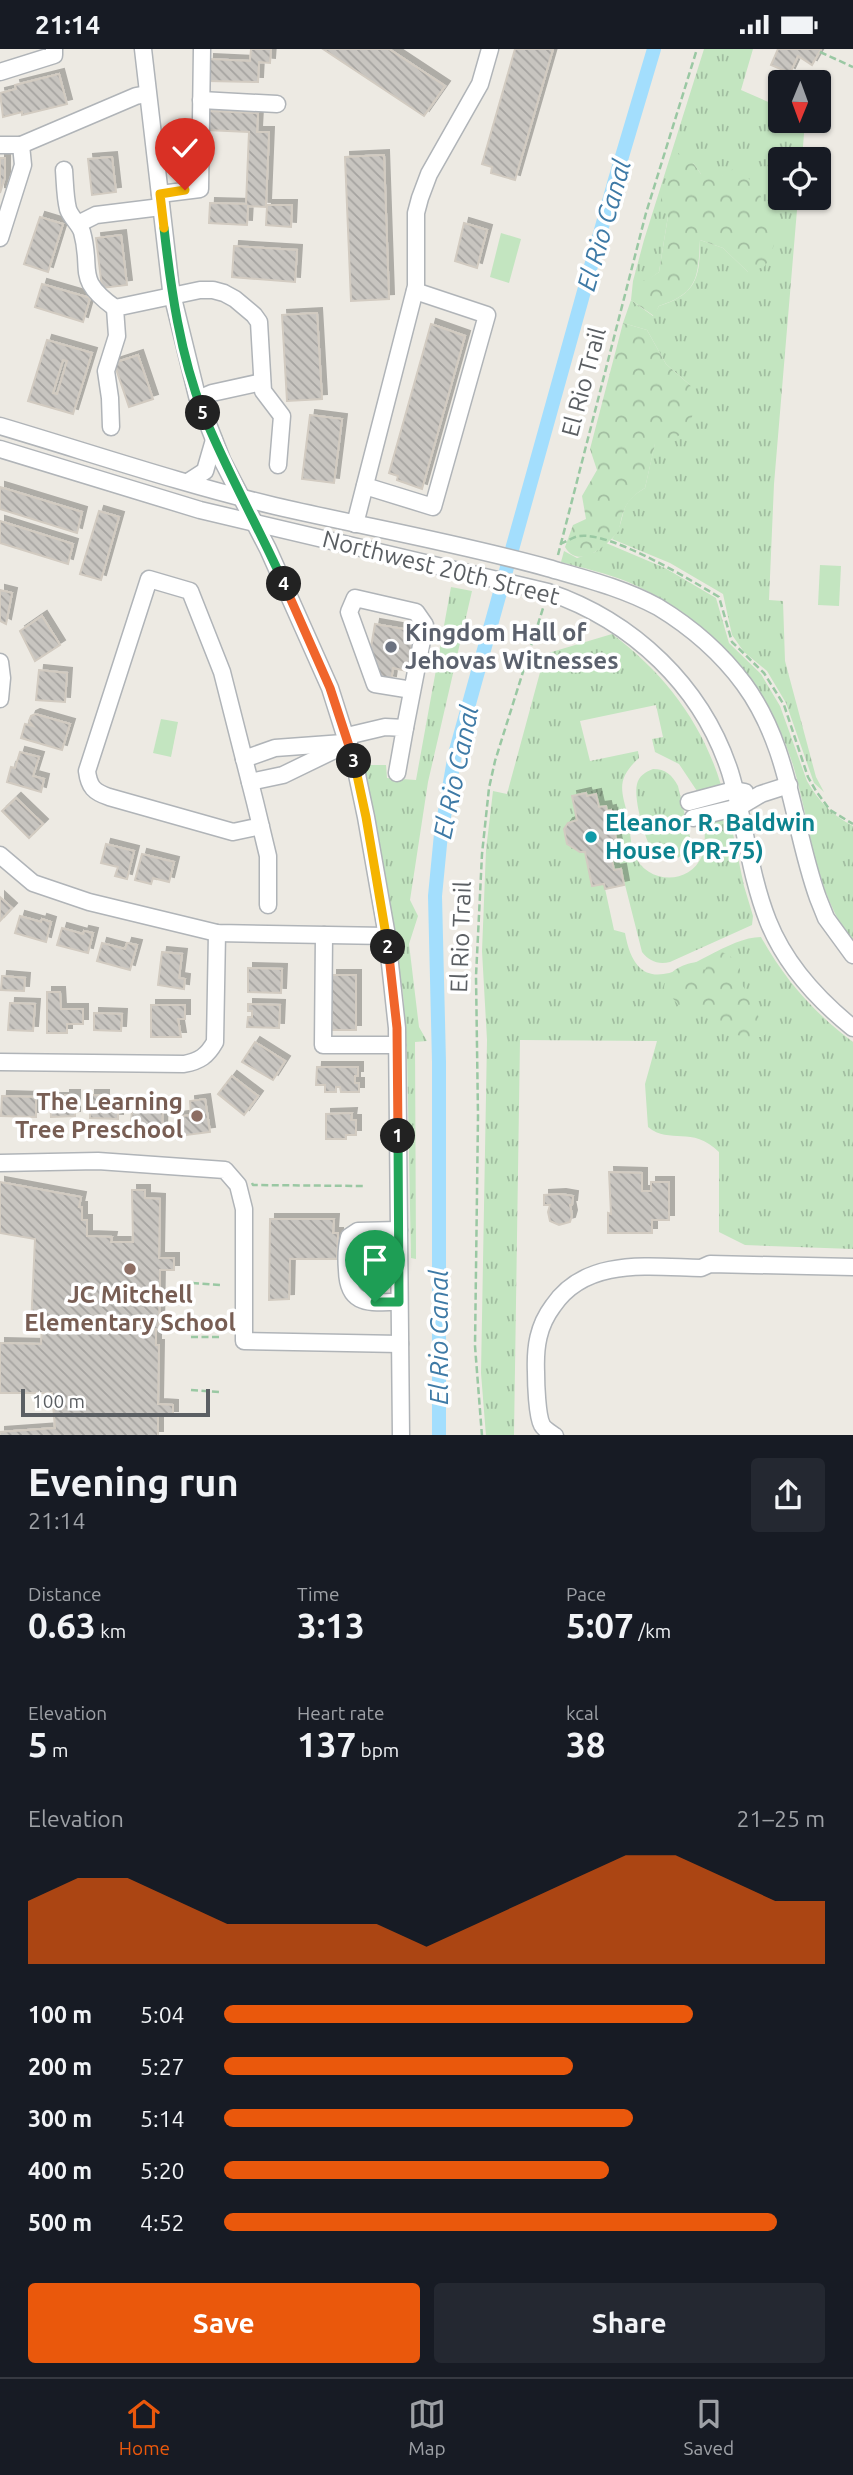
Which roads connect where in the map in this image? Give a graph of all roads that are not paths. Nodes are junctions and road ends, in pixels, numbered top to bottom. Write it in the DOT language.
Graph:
graph roads {
  1 [pos="54,49"];
  2 [pos="143,49"];
  3 [pos="202,49"];
  4 [pos="490,49"];
  5 [pos="0,72"];
  6 [pos="147,95"];
  7 [pos="201,100"];
  8 [pos="277,104"];
  9 [pos="0,145"];
  10 [pos="21,145"];
  11 [pos="64,170"];
  12 [pos="161,200"];
  13 [pos="78,224"];
  14 [pos="0,239"];
  15 [pos="415,291"];
  16 [pos="173,296"];
  17 [pos="116,309"];
  18 [pos="262,382"];
  19 [pos="198,399"];
  20 [pos="0,426"];
  21 [pos="111,427"];
  22 [pos="214,440"];
  23 [pos="0,449"];
  24 [pos="278,465"];
  25 [pos="188,482"];
  26 [pos="365,486"];
  27 [pos="241,497"];
  28 [pos="256,524"];
  29 [pos="355,524"];
  30 [pos="452,545"];
  31 [pos="448,567"];
  32 [pos="0,662"];
  33 [pos="412,690"];
  34 [pos="0,699"];
  35 [pos="405,728"];
  36 [pos="348,740"];
  37 [pos="244,759"];
  38 [pos="397,773"];
  39 [pos="250,782"];
  40 [pos="789,785"];
  41 [pos="734,790"];
  42 [pos="761,794"];
  43 [pos="739,807"];
  44 [pos="261,826"];
  45 [pos="0,855"];
  46 [pos="268,905"];
  47 [pos="217,933"];
  48 [pos="324,935"];
  49 [pos="387,936"];
  50 [pos="853,955"];
  51 [pos="853,1028"];
  52 [pos="397,1045"];
  53 [pos="0,1062"];
  54 [pos="0,1163"];
  55 [pos="399,1230"];
  56 [pos="853,1268"];
  57 [pos="399,1302"];
  58 [pos="400,1344"];
  59 [pos="401,1435"];
  60 [pos="554,1435"];
  1 -- 5 [label="street"];
  2 -- 6 [label="street"];
  3 -- 7 [label="street"];
  4 -- 15 [label="street"];
  6 -- 10 [label="street"];
  6 -- 12 [label="street"];
  7 -- 8 [label="street"];
  7 -- 12 [label="street"];
  9 -- 10 [label="street"];
  10 -- 14 [label="street"];
  11 -- 13 [label="street"];
  12 -- 13 [label="street"];
  12 -- 16 [label="street"];
  13 -- 17 [label="street"];
  15 -- 26 [label="street"];
  15 -- 26 [label="street"];
  16 -- 17 [label="street"];
  16 -- 18 [label="street"];
  16 -- 19 [label="street"];
  17 -- 21 [label="street"];
  18 -- 19 [label="street"];
  18 -- 24 [label="street"];
  19 -- 22 [label="street"];
  20 -- 25 [label="street, Northwest 20th Street"];
  22 -- 25 [label="street"];
  22 -- 27 [label="street"];
  23 -- 28 [label="street, Northwest 20th Street"];
  25 -- 27 [label="street, Northwest 20th Street"];
  26 -- 29 [label="street"];
  27 -- 28 [label="street"];
  27 -- 29 [label="street, Northwest 20th Street"];
  28 -- 31 [label="street, Northwest 20th Street"];
  28 -- 36 [label="street"];
  29 -- 30 [label="street, Northwest 20th Street"];
  30 -- 31 [label="street"];
  30 -- 40 [label="street, Northwest 20th Street"];
  31 -- 41 [label="street, Northwest 20th Street"];
  32 -- 34 [label="street"];
  33 -- 33 [label="street"];
  33 -- 35 [label="street"];
  35 -- 36 [label="street"];
  35 -- 38 [label="street"];
  36 -- 37 [label="street"];
  36 -- 39 [label="street"];
  36 -- 49 [label="street"];
  37 -- 39 [label="street"];
  37 -- 44 [label="street"];
  39 -- 44 [label="street"];
  40 -- 42 [label="street"];
  40 -- 50 [label="street, Northwest 20th Street"];
  41 -- 42 [label="street"];
  41 -- 43 [label="street, Northwest 20th Street"];
  41 -- 43 [label="street"];
  42 -- 43 [label="street"];
  43 -- 51 [label="street, Northwest 20th Street"];
  44 -- 46 [label="street"];
  45 -- 47 [label="street"];
  47 -- 48 [label="street"];
  47 -- 53 [label="street"];
  48 -- 49 [label="street"];
  48 -- 52 [label="street"];
  49 -- 52 [label="street"];
  52 -- 55 [label="street"];
  54 -- 58 [label="street"];
  55 -- 57 [label="street"];
  55 -- 57 [label="street"];
  56 -- 60 [label="street"];
  57 -- 58 [label="street"];
  58 -- 59 [label="street"];
}
